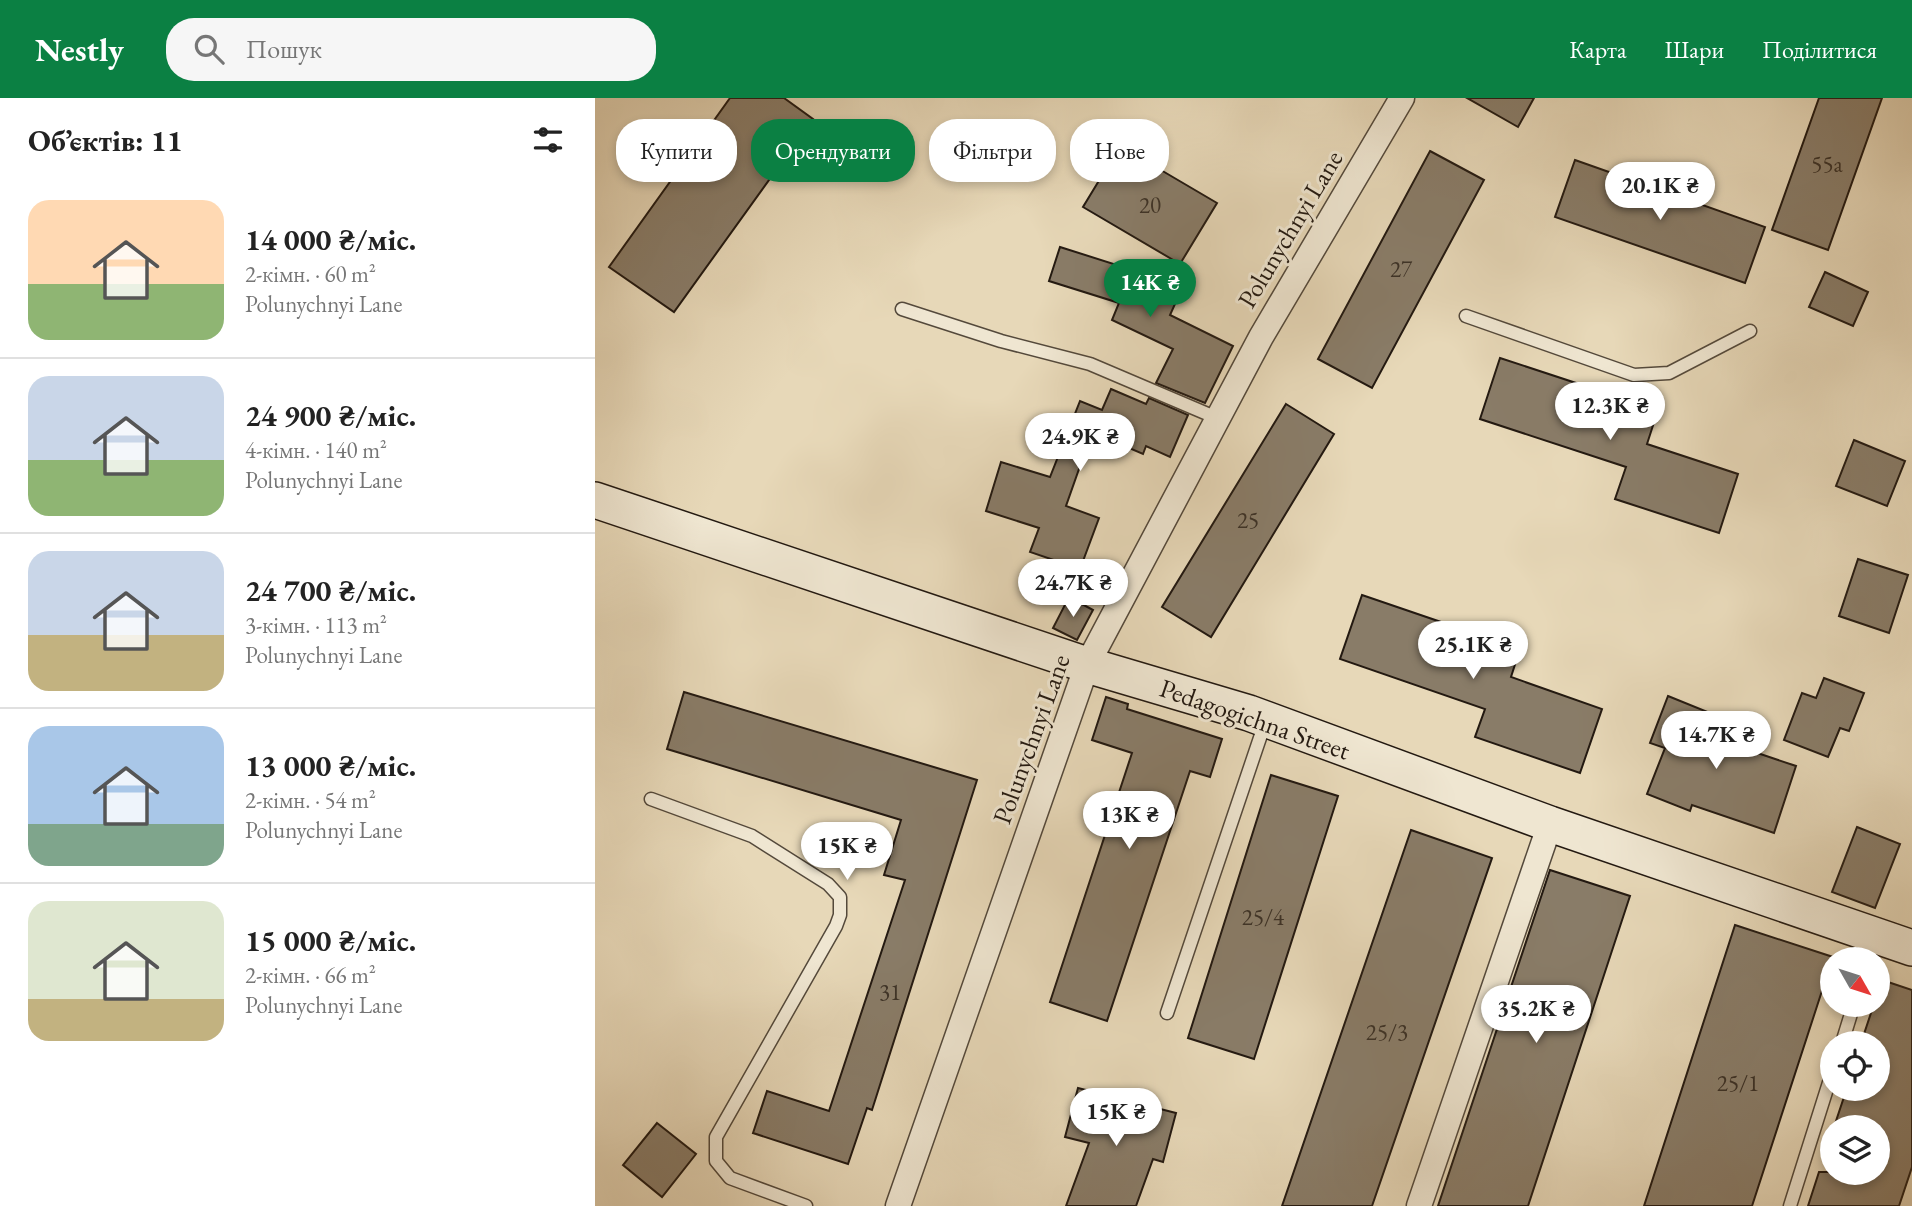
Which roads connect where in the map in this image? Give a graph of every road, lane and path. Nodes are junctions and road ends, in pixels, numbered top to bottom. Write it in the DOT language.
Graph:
graph roads {
  1 [pos="1402,98"];
  2 [pos="902,309"];
  3 [pos="1465,316"];
  4 [pos="1750,331"];
  5 [pos="1217,418"];
  6 [pos="595,500"];
  7 [pos="1087,665"];
  8 [pos="1266,719"];
  9 [pos="651,799"];
  10 [pos="1550,824"];
  11 [pos="1872,947"];
  12 [pos="1890,947"];
  13 [pos="1912,948"];
  14 [pos="1167,1013"];
  15 [pos="1823,1101"];
  16 [pos="807,1206"];
  17 [pos="898,1206"];
  18 [pos="1419,1206"];
  19 [pos="1790,1206"];
  1 -- 5 [label="street, Polunychnyi Lane"];
  2 -- 5 [label="lane"];
  3 -- 4 [label="lane"];
  5 -- 7 [label="street, Polunychnyi Lane"];
  6 -- 7 [label="street, Pedagogichna Street"];
  7 -- 8 [label="street, Pedagogichna Street"];
  7 -- 17 [label="street, Polunychnyi Lane"];
  8 -- 10 [label="street, Pedagogichna Street"];
  8 -- 14 [label="lane"];
  9 -- 16 [label="lane"];
  10 -- 11 [label="street, Pedagogichna Street"];
  10 -- 18 [label="street"];
  12 -- 13 [label="street, Pedagogichna Street"];
  15 -- 19 [label="lane"];
}
